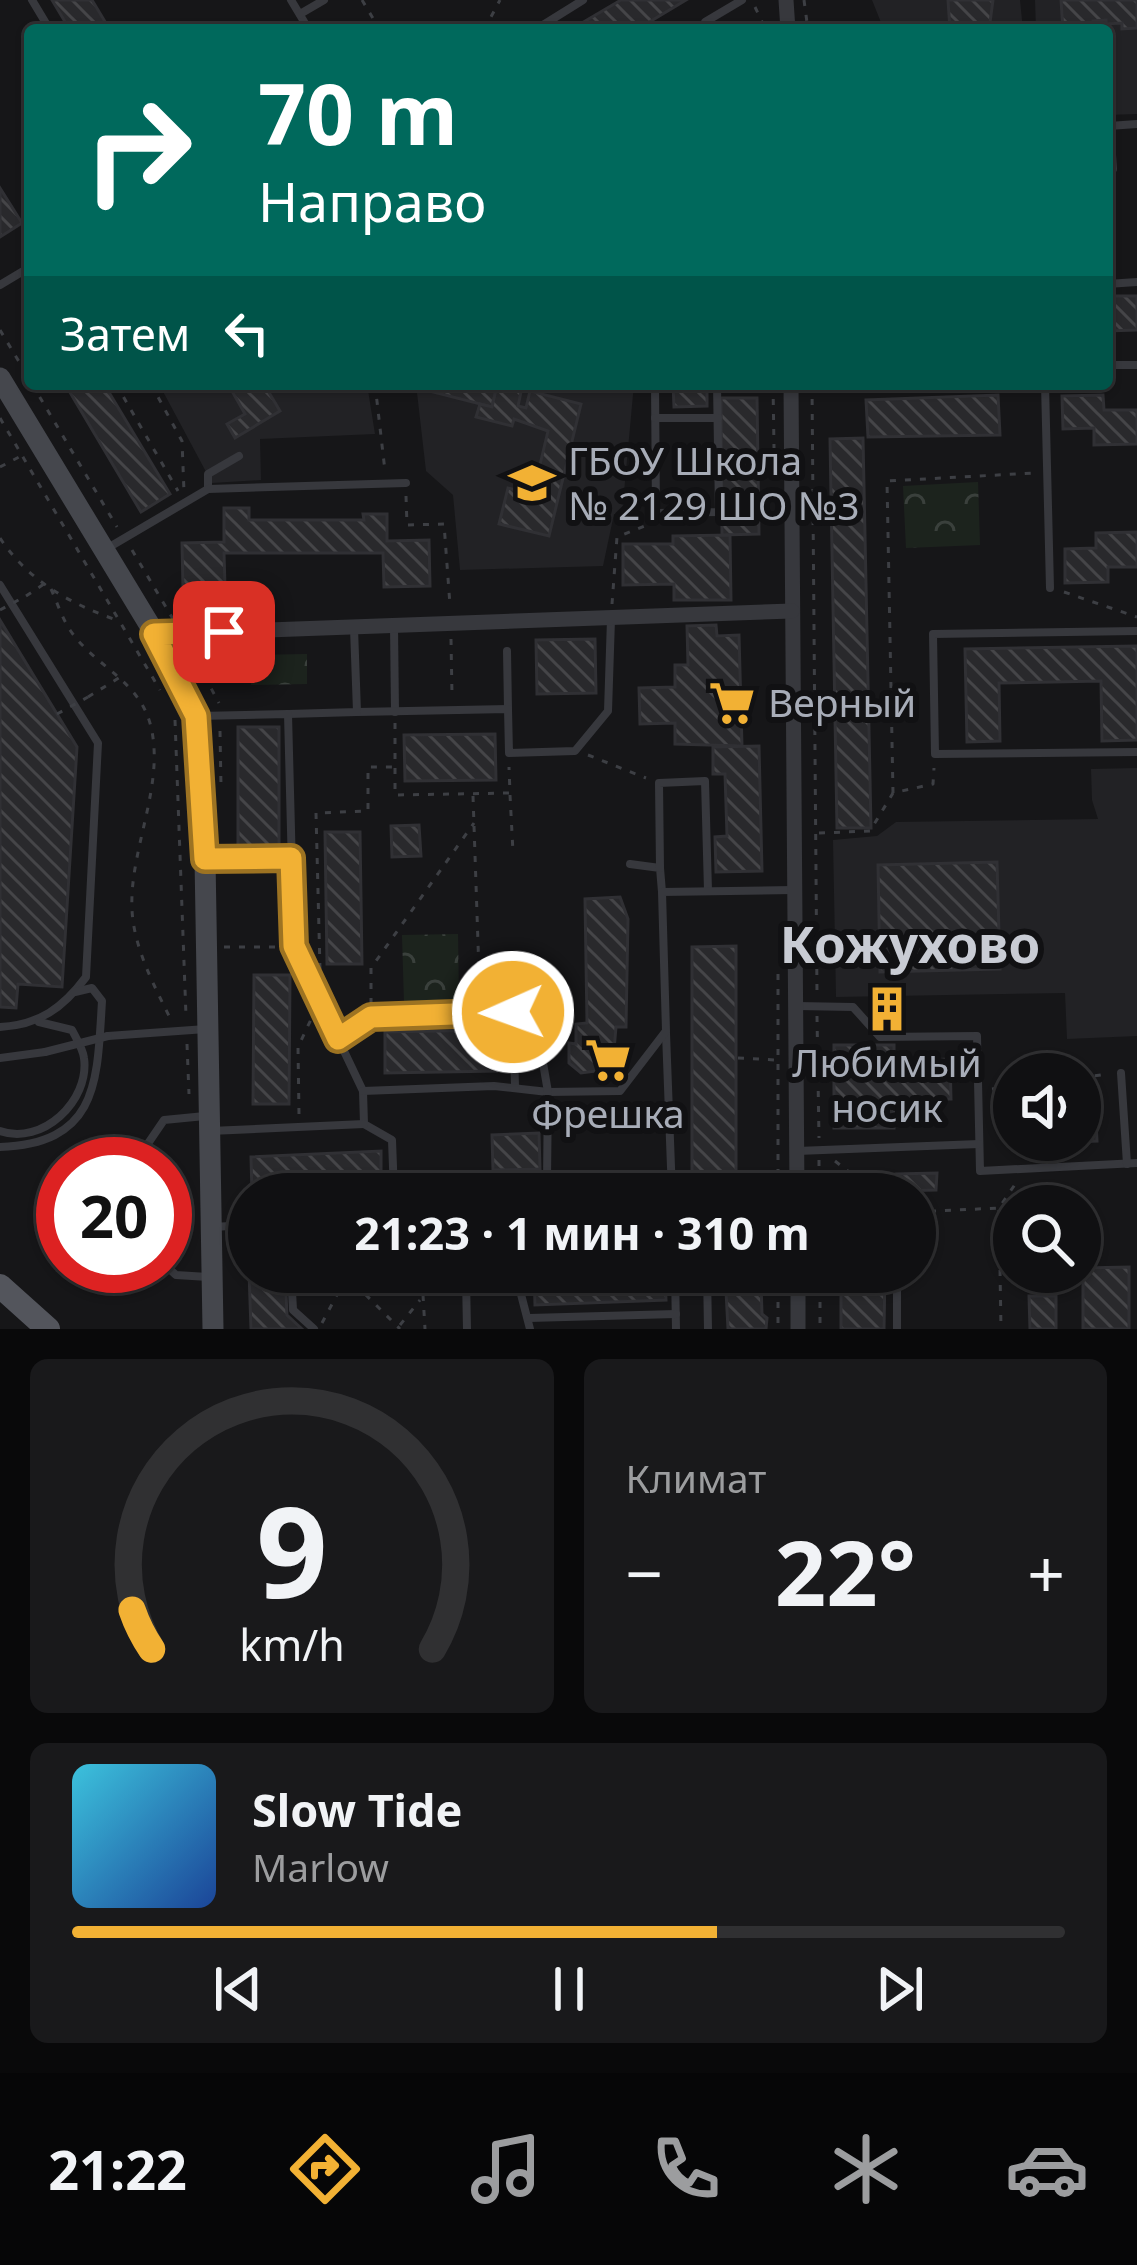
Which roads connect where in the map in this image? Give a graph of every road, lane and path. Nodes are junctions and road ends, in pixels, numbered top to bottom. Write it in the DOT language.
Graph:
graph roads {
  1 [pos="292,0"];
  2 [pos="324,0"];
  3 [pos="583,0"];
  4 [pos="742,0"];
  5 [pos="300,14"];
  6 [pos="306,24"];
  7 [pos="545,24"];
  8 [pos="705,24"];
  9 [pos="0,330"];
  10 [pos="24,370"];
  11 [pos="0,378"];
  12 [pos="119,390"];
  13 [pos="154,390"];
  14 [pos="376,390"];
  15 [pos="655,390"];
  16 [pos="717,390"];
  17 [pos="790,390"];
  18 [pos="812,390"];
  19 [pos="1045,390"];
  20 [pos="0,418"];
  21 [pos="656,418"];
  22 [pos="718,418"];
  23 [pos="22,455"];
  24 [pos="239,456"];
  25 [pos="0,467"];
  26 [pos="1047,473"];
  27 [pos="406,483"];
  28 [pos="386,484"];
  29 [pos="208,489"];
  30 [pos="184,502"];
  31 [pos="676,513"];
  32 [pos="0,538"];
  33 [pos="104,549"];
  34 [pos="44,584"];
  35 [pos="0,585"];
  36 [pos="1051,588"];
  37 [pos="51,589"];
  38 [pos="0,610"];
  39 [pos="792,611"];
  40 [pos="1137,617"];
  41 [pos="611,618"];
  42 [pos="120,622"];
  43 [pos="452,624"];
  44 [pos="394,626"];
  45 [pos="354,627"];
  46 [pos="1137,632"];
  47 [pos="154,634"];
  48 [pos="507,651"];
  49 [pos="122,676"];
  50 [pos="164,696"];
  51 [pos="508,709"];
  52 [pos="452,710"];
  53 [pos="357,712"];
  54 [pos="395,712"];
  55 [pos="57,714"];
  56 [pos="288,714"];
  57 [pos="186,715"];
  58 [pos="575,751"];
  59 [pos="1137,752"];
  60 [pos="509,753"];
  61 [pos="935,754"];
  62 [pos="395,767"];
  63 [pos="659,783"];
  64 [pos="509,793"];
  65 [pos="893,793"];
  66 [pos="473,794"];
  67 [pos="474,823"];
  68 [pos="816,833"];
  69 [pos="513,852"];
  70 [pos="291,858"];
  71 [pos="205,859"];
  72 [pos="630,864"];
  73 [pos="661,868"];
  74 [pos="795,890"];
  75 [pos="708,891"];
  76 [pos="662,892"];
  77 [pos="294,946"];
  78 [pos="223,947"];
  79 [pos="153,984"];
  80 [pos="75,992"];
  81 [pos="320,1000"];
  82 [pos="796,1006"];
  83 [pos="817,1006"];
  84 [pos="480,1013"];
  85 [pos="371,1017"];
  86 [pos="38,1022"];
  87 [pos="0,1027"];
  88 [pos="197,1029"];
  89 [pos="666,1031"];
  90 [pos="338,1039"];
  91 [pos="0,1058"];
  92 [pos="738,1058"];
  93 [pos="778,1060"];
  94 [pos="543,1063"];
  95 [pos="1120,1073"];
  96 [pos="515,1086"];
  97 [pos="993,1088"];
  98 [pos="978,1090"];
  99 [pos="363,1091"];
  100 [pos="548,1092"];
  101 [pos="202,1121"];
  102 [pos="364,1124"];
  103 [pos="299,1127"];
  104 [pos="0,1131"];
  105 [pos="152,1137"];
  106 [pos="980,1144"];
  107 [pos="0,1147"];
  108 [pos="819,1150"];
  109 [pos="797,1151"];
  110 [pos="1132,1164"];
  111 [pos="1026,1169"];
  112 [pos="393,1173"];
  113 [pos="547,1173"];
  114 [pos="671,1173"];
  115 [pos="797,1173"];
  116 [pos="819,1173"];
  117 [pos="855,1173"];
  118 [pos="1015,1185"];
  119 [pos="993,1208"];
  120 [pos="936,1211"];
  121 [pos="210,1227"];
  122 [pos="228,1227"];
  123 [pos="192,1276"];
  124 [pos="211,1277"];
  125 [pos="0,1286"];
  126 [pos="292,1293"];
  127 [pos="338,1293"];
  128 [pos="364,1293"];
  129 [pos="466,1293"];
  130 [pos="521,1293"];
  131 [pos="676,1293"];
  132 [pos="707,1293"];
  133 [pos="778,1293"];
  134 [pos="798,1293"];
  135 [pos="820,1293"];
  136 [pos="897,1293"];
  137 [pos="1000,1293"];
  138 [pos="676,1314"];
  139 [pos="529,1323"];
  140 [pos="395,1326"];
  141 [pos="48,1329"];
  142 [pos="213,1329"];
  143 [pos="317,1329"];
  144 [pos="425,1329"];
  145 [pos="467,1329"];
  146 [pos="676,1329"];
  147 [pos="708,1329"];
  148 [pos="778,1329"];
  149 [pos="798,1329"];
  150 [pos="820,1329"];
  151 [pos="897,1329"];
  152 [pos="1001,1329"];
  1 -- 5 [label="lane"];
  2 -- 5 [label="lane"];
  3 -- 7 [label="lane"];
  4 -- 8 [label="lane"];
  5 -- 6 [label="lane"];
  9 -- 10 [label="path"];
  11 -- 33 [label="street"];
  12 -- 30 [label="path"];
  13 -- 30 [label="path"];
  14 -- 28 [label="path"];
  15 -- 21 [label="lane"];
  16 -- 22 [label="lane"];
  17 -- 39 [label="street"];
  18 -- 68 [label="path"];
  19 -- 26 [label="lane"];
  20 -- 23 [label="path"];
  21 -- 22 [label="lane"];
  21 -- 31 [label="lane"];
  22 -- 31 [label="lane"];
  23 -- 25 [label="path"];
  23 -- 42 [label="path"];
  24 -- 29 [label="lane"];
  26 -- 36 [label="lane"];
  26 -- 65 [label="path"];
  27 -- 28 [label="lane"];
  27 -- 43 [label="path"];
  28 -- 29 [label="lane"];
  29 -- 30 [label="lane"];
  30 -- 33 [label="lane"];
  31 -- 41 [label="path"];
  32 -- 34 [label="path"];
  33 -- 47 [label="street"];
  34 -- 37 [label="path"];
  34 -- 38 [label="path, bridge"];
  35 -- 80 [label="lane"];
  36 -- 40 [label="path"];
  37 -- 42 [label="path"];
  37 -- 49 [label="path"];
  39 -- 41 [label="street"];
  39 -- 74 [label="street"];
  41 -- 43 [label="street"];
  41 -- 58 [label="lane"];
  42 -- 50 [label="path"];
  43 -- 44 [label="street"];
  43 -- 52 [label="path"];
  44 -- 45 [label="street"];
  44 -- 54 [label="lane"];
  45 -- 47 [label="street"];
  45 -- 53 [label="lane"];
  46 -- 61 [label="lane"];
  47 -- 57 [label="street"];
  48 -- 51 [label="lane"];
  49 -- 55 [label="path, bridge"];
  49 -- 79 [label="path"];
  51 -- 52 [label="lane"];
  51 -- 60 [label="lane"];
  52 -- 54 [label="lane"];
  53 -- 54 [label="lane"];
  53 -- 56 [label="lane"];
  54 -- 62 [label="path"];
  56 -- 57 [label="lane"];
  56 -- 70 [label="lane"];
  57 -- 71 [label="street"];
  57 -- 88 [label="path"];
  58 -- 60 [label="lane"];
  58 -- 63 [label="path"];
  59 -- 61 [label="lane"];
  60 -- 64 [label="path"];
  61 -- 65 [label="path"];
  62 -- 66 [label="path"];
  62 -- 81 [label="path"];
  63 -- 73 [label="lane"];
  63 -- 75 [label="lane"];
  64 -- 66 [label="path"];
  64 -- 69 [label="path"];
  65 -- 68 [label="path"];
  66 -- 67 [label="path"];
  67 -- 84 [label="path"];
  67 -- 85 [label="path"];
  68 -- 83 [label="path"];
  70 -- 71 [label="lane"];
  70 -- 77 [label="lane"];
  71 -- 88 [label="street"];
  72 -- 73 [label="lane"];
  73 -- 76 [label="lane"];
  74 -- 75 [label="lane"];
  74 -- 82 [label="street"];
  75 -- 76 [label="lane"];
  76 -- 89 [label="lane"];
  77 -- 78 [label="path"];
  77 -- 81 [label="lane"];
  80 -- 86 [label="lane"];
  80 -- 107 [label="lane"];
  81 -- 90 [label="lane"];
  81 -- 103 [label="path"];
  82 -- 83 [label="lane"];
  82 -- 109 [label="street"];
  83 -- 98 [label="lane"];
  83 -- 108 [label="path"];
  84 -- 85 [label="lane"];
  84 -- 96 [label="lane"];
  85 -- 90 [label="lane"];
  86 -- 87 [label="lane"];
  86 -- 104 [label="lane"];
  88 -- 91 [label="lane, bridge"];
  88 -- 101 [label="street"];
  88 -- 101 [label="path"];
  89 -- 100 [label="lane"];
  89 -- 114 [label="lane"];
  90 -- 99 [label="lane"];
  92 -- 93 [label="path"];
  94 -- 100 [label="lane"];
  95 -- 110 [label="lane"];
  96 -- 99 [label="lane"];
  96 -- 100 [label="lane"];
  97 -- 98 [label="path"];
  98 -- 106 [label="lane"];
  99 -- 102 [label="lane"];
  100 -- 113 [label="lane"];
  101 -- 103 [label="lane"];
  101 -- 105 [label="lane"];
  101 -- 121 [label="street"];
  102 -- 103 [label="lane"];
  102 -- 112 [label="lane"];
  106 -- 108 [label="lane"];
  106 -- 111 [label="lane"];
  108 -- 109 [label="lane"];
  108 -- 116 [label="path"];
  108 -- 117 [label="path"];
  109 -- 115 [label="street"];
  110 -- 111 [label="lane"];
  111 -- 118 [label="path"];
  119 -- 120 [label="path"];
  121 -- 122 [label="lane"];
  121 -- 124 [label="street"];
  123 -- 124 [label="lane"];
  124 -- 142 [label="street"];
  125 -- 141 [label="main road"];
  126 -- 143 [label="lane"];
  127 -- 143 [label="path"];
  128 -- 140 [label="path"];
  129 -- 145 [label="lane"];
  130 -- 139 [label="lane"];
  131 -- 138 [label="lane"];
  132 -- 147 [label="lane"];
  133 -- 148 [label="path"];
  134 -- 149 [label="street"];
  135 -- 150 [label="path"];
  136 -- 151 [label="lane"];
  137 -- 152 [label="path"];
  138 -- 139 [label="lane"];
  138 -- 146 [label="lane"];
  140 -- 144 [label="path"];
}
